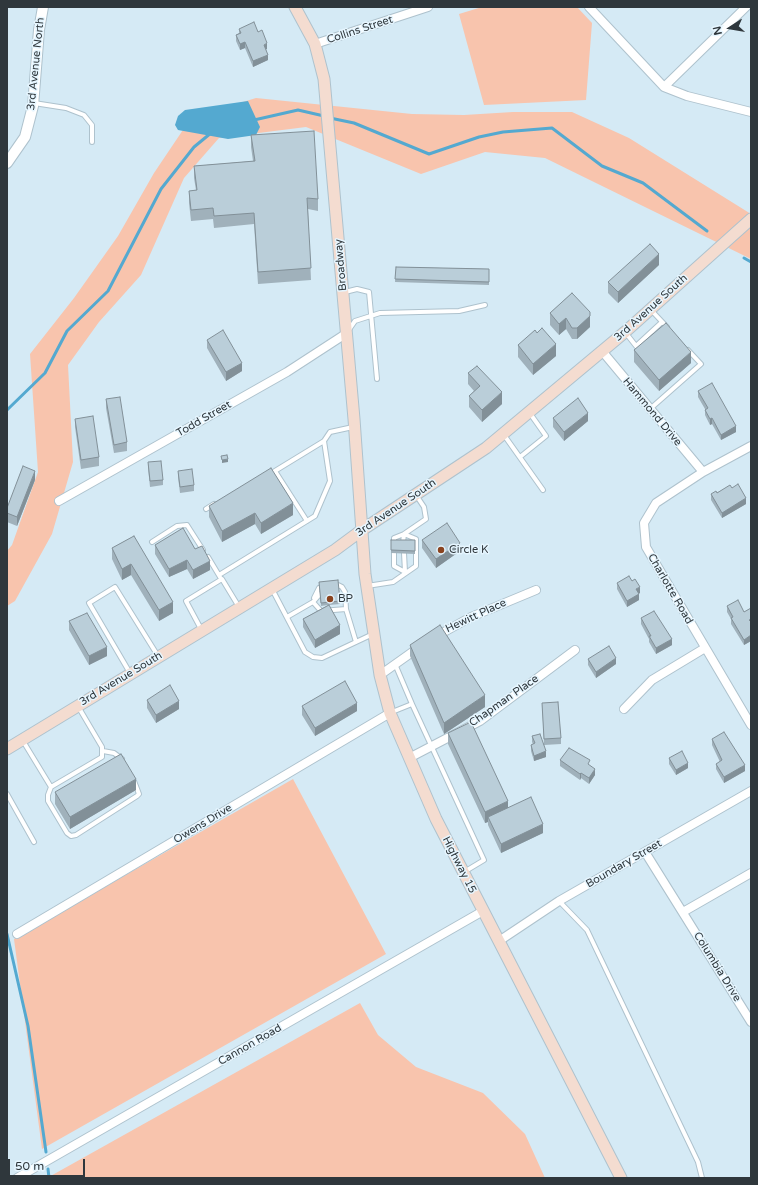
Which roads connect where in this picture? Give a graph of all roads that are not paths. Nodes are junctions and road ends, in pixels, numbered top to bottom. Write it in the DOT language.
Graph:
graph roads {
  1 [pos="43,7"];
  2 [pos="295,7"];
  3 [pos="428,7"];
  4 [pos="589,7"];
  5 [pos="746,7"];
  6 [pos="315,44"];
  7 [pos="664,87"];
  8 [pos="33,103"];
  9 [pos="751,112"];
  10 [pos="92,142"];
  11 [pos="7,163"];
  12 [pos="751,219"];
  13 [pos="343,292"];
  14 [pos="485,305"];
  15 [pos="650,309"];
  16 [pos="370,316"];
  17 [pos="662,322"];
  18 [pos="625,332"];
  19 [pos="672,332"];
  20 [pos="347,333"];
  21 [pos="686,348"];
  22 [pos="602,351"];
  23 [pos="377,379"];
  24 [pos="650,409"];
  25 [pos="529,412"];
  26 [pos="355,427"];
  27 [pos="503,434"];
  28 [pos="324,441"];
  29 [pos="751,446"];
  30 [pos="520,457"];
  31 [pos="275,470"];
  32 [pos="703,472"];
  33 [pos="264,478"];
  34 [pos="543,490"];
  35 [pos="415,495"];
  36 [pos="60,501"];
  37 [pos="219,501"];
  38 [pos="206,509"];
  39 [pos="306,521"];
  40 [pos="362,530"];
  41 [pos="404,534"];
  42 [pos="152,542"];
  43 [pos="394,543"];
  44 [pos="403,543"];
  45 [pos="394,553"];
  46 [pos="404,553"];
  47 [pos="405,572"];
  48 [pos="220,577"];
  49 [pos="338,585"];
  50 [pos="367,586"];
  51 [pos="319,588"];
  52 [pos="271,589"];
  53 [pos="536,590"];
  54 [pos="339,592"];
  55 [pos="345,592"];
  56 [pos="320,594"];
  57 [pos="313,602"];
  58 [pos="240,608"];
  59 [pos="346,609"];
  60 [pos="286,617"];
  61 [pos="203,631"];
  62 [pos="374,634"];
  63 [pos="356,642"];
  64 [pos="705,648"];
  65 [pos="575,650"];
  66 [pos="159,657"];
  67 [pos="395,664"];
  68 [pos="130,674"];
  69 [pos="380,675"];
  70 [pos="412,704"];
  71 [pos="78,706"];
  72 [pos="624,709"];
  73 [pos="390,713"];
  74 [pos="751,726"];
  75 [pos="22,739"];
  76 [pos="431,746"];
  77 [pos="7,749"];
  78 [pos="103,750"];
  79 [pos="409,758"];
  80 [pos="124,762"];
  81 [pos="131,775"];
  82 [pos="51,787"];
  83 [pos="751,791"];
  84 [pos="7,794"];
  85 [pos="34,842"];
  86 [pos="645,852"];
  87 [pos="463,872"];
  88 [pos="751,873"];
  89 [pos="560,902"];
  90 [pos="483,911"];
  91 [pos="683,912"];
  92 [pos="17,934"];
  93 [pos="499,941"];
  94 [pos="751,1022"];
  95 [pos="17,1178"];
  96 [pos="621,1178"];
  97 [pos="702,1178"];
  1 -- 8 [label="street, 3rd Avenue North"];
  2 -- 6 [label="main road, Broadway"];
  3 -- 6 [label="street, Collins Street"];
  4 -- 7 [label="street"];
  5 -- 7 [label="street"];
  6 -- 13 [label="main road, Broadway"];
  7 -- 9 [label="street"];
  8 -- 10 [label="lane"];
  8 -- 11 [label="street, 3rd Avenue North"];
  12 -- 15 [label="main road, 3rd Avenue South"];
  13 -- 16 [label="lane"];
  13 -- 20 [label="main road, Broadway"];
  14 -- 16 [label="lane"];
  15 -- 17 [label="lane"];
  15 -- 18 [label="main road, 3rd Avenue South"];
  16 -- 20 [label="lane"];
  16 -- 23 [label="lane"];
  17 -- 18 [label="lane"];
  17 -- 19 [label="lane"];
  18 -- 22 [label="main road, 3rd Avenue South"];
  20 -- 26 [label="main road, Broadway"];
  20 -- 36 [label="street, Todd Street"];
  21 -- 24 [label="lane"];
  22 -- 24 [label="street, Hammond Drive"];
  22 -- 25 [label="main road, 3rd Avenue South"];
  24 -- 32 [label="street, Hammond Drive"];
  25 -- 27 [label="main road, 3rd Avenue South"];
  25 -- 30 [label="lane"];
  26 -- 28 [label="lane"];
  26 -- 40 [label="main road, Broadway"];
  27 -- 30 [label="lane"];
  27 -- 35 [label="main road, 3rd Avenue South"];
  28 -- 31 [label="lane"];
  28 -- 39 [label="lane"];
  29 -- 32 [label="street, Charlotte Road"];
  30 -- 34 [label="lane"];
  31 -- 33 [label="lane"];
  31 -- 39 [label="lane"];
  32 -- 64 [label="street, Charlotte Road"];
  35 -- 40 [label="main road, 3rd Avenue South"];
  35 -- 41 [label="lane"];
  37 -- 38 [label="lane"];
  39 -- 48 [label="lane"];
  40 -- 50 [label="main road, Highway 15"];
  40 -- 52 [label="main road, 3rd Avenue South"];
  41 -- 43 [label="lane"];
  41 -- 44 [label="lane"];
  41 -- 47 [label="lane"];
  42 -- 48 [label="lane"];
  45 -- 47 [label="lane"];
  46 -- 47 [label="lane"];
  47 -- 50 [label="lane"];
  48 -- 58 [label="lane"];
  48 -- 61 [label="lane"];
  49 -- 55 [label="lane"];
  50 -- 62 [label="main road, Highway 15"];
  51 -- 57 [label="lane"];
  52 -- 58 [label="main road, 3rd Avenue South"];
  52 -- 60 [label="lane"];
  53 -- 67 [label="street, Hewitt Place"];
  54 -- 55 [label="lane"];
  55 -- 59 [label="lane"];
  56 -- 57 [label="lane"];
  57 -- 59 [label="lane"];
  57 -- 60 [label="lane"];
  58 -- 61 [label="main road, 3rd Avenue South"];
  59 -- 63 [label="lane"];
  60 -- 63 [label="lane"];
  61 -- 66 [label="main road, 3rd Avenue South"];
  62 -- 63 [label="lane"];
  62 -- 69 [label="main road, Highway 15"];
  64 -- 72 [label="street"];
  64 -- 74 [label="street, Charlotte Road"];
  65 -- 76 [label="street, Chapman Place"];
  66 -- 68 [label="main road, 3rd Avenue South"];
  66 -- 68 [label="lane"];
  67 -- 69 [label="street, Hewitt Place"];
  67 -- 70 [label="lane"];
  68 -- 71 [label="main road, 3rd Avenue South"];
  69 -- 73 [label="main road, Highway 15"];
  70 -- 73 [label="lane"];
  70 -- 76 [label="lane"];
  71 -- 75 [label="main road, 3rd Avenue South"];
  71 -- 78 [label="lane"];
  73 -- 79 [label="main road, Highway 15"];
  73 -- 92 [label="street, Owens Drive"];
  75 -- 77 [label="main road, 3rd Avenue South"];
  75 -- 82 [label="lane"];
  76 -- 79 [label="street, Chapman Place"];
  76 -- 87 [label="lane"];
  78 -- 80 [label="lane"];
  78 -- 82 [label="lane"];
  79 -- 87 [label="main road, Highway 15"];
  81 -- 82 [label="lane"];
  83 -- 86 [label="street, Boundary Street"];
  84 -- 85 [label="lane"];
  86 -- 89 [label="street, Boundary Street"];
  86 -- 91 [label="street, Columbia Drive"];
  87 -- 90 [label="main road, Highway 15"];
  88 -- 91 [label="street"];
  89 -- 93 [label="street, Boundary Street"];
  89 -- 97 [label="lane"];
  90 -- 93 [label="main road, Highway 15"];
  90 -- 95 [label="street, Cannon Road"];
  91 -- 94 [label="street, Columbia Drive"];
  93 -- 96 [label="main road, Highway 15"];
}
